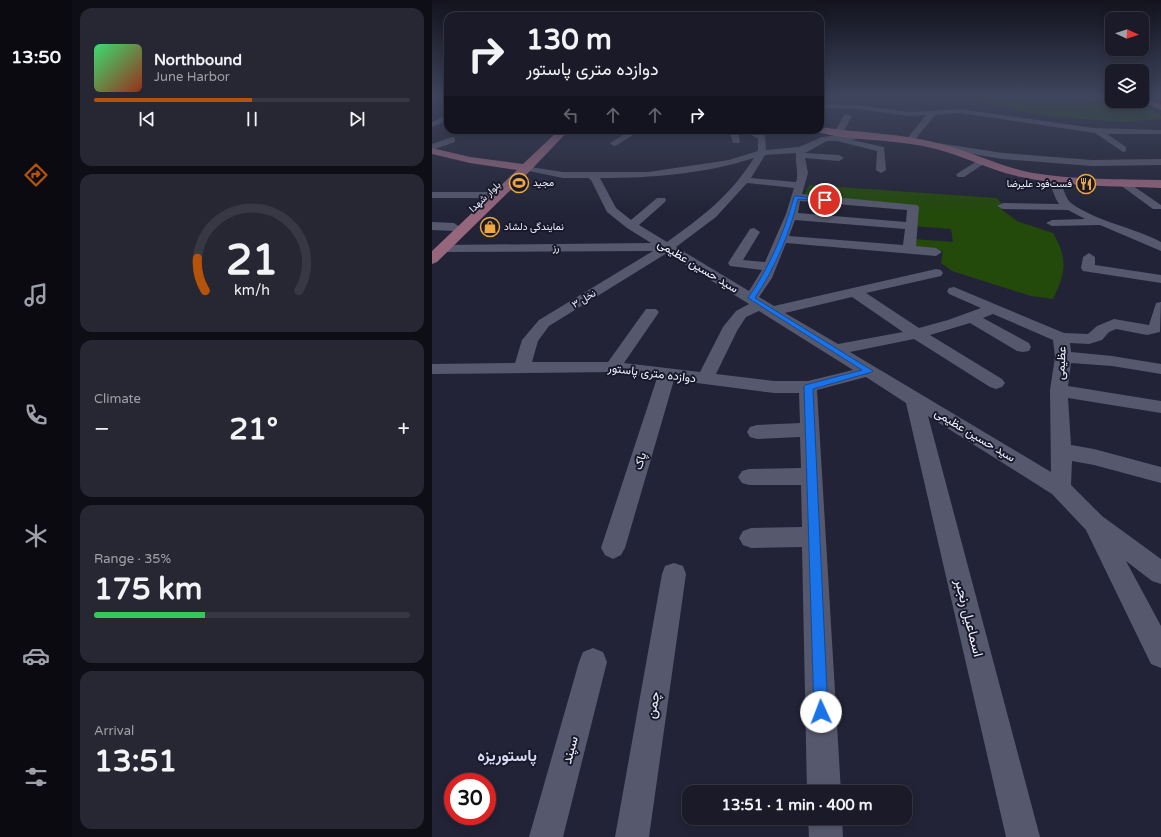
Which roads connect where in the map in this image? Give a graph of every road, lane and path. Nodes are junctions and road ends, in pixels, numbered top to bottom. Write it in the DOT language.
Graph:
graph roads {
  1 [pos="551,134"];
  2 [pos="560,134"];
  3 [pos="630,134"];
  4 [pos="735,134"];
  5 [pos="755,134"];
  6 [pos="833,134"];
  7 [pos="915,134"];
  8 [pos="1101,134"];
  9 [pos="836,135"];
  10 [pos="860,139"];
  11 [pos="452,140"];
  12 [pos="910,140"];
  13 [pos="736,142"];
  14 [pos="614,143"];
  15 [pos="938,146"];
  16 [pos="432,147"];
  17 [pos="1123,149"];
  18 [pos="432,151"];
  19 [pos="762,153"];
  20 [pos="800,153"];
  21 [pos="982,161"];
  22 [pos="1161,162"];
  23 [pos="523,167"];
  24 [pos="881,170"];
  25 [pos="590,175"];
  26 [pos="961,175"];
  27 [pos="1054,179"];
  28 [pos="745,180"];
  29 [pos="1122,182"];
  30 [pos="1161,184"];
  31 [pos="798,192"];
  32 [pos="432,195"];
  33 [pos="488,195"];
  34 [pos="660,200"];
  35 [pos="1003,206"];
  36 [pos="1071,207"];
  37 [pos="1157,207"];
  38 [pos="791,216"];
  39 [pos="1106,222"];
  40 [pos="1052,223"];
  41 [pos="1078,223"];
  42 [pos="432,226"];
  43 [pos="631,226"];
  44 [pos="911,226"];
  45 [pos="454,227"];
  46 [pos="754,232"];
  47 [pos="1088,233"];
  48 [pos="782,239"];
  49 [pos="1161,247"];
  50 [pos="437,248"];
  51 [pos="668,248"];
  52 [pos="909,249"];
  53 [pos="936,252"];
  54 [pos="1089,257"];
  55 [pos="432,259"];
  56 [pos="770,267"];
  57 [pos="936,273"];
  58 [pos="1161,280"];
  59 [pos="954,291"];
  60 [pos="854,292"];
  61 [pos="761,305"];
  62 [pos="1161,306"];
  63 [pos="991,309"];
  64 [pos="651,312"];
  65 [pos="972,318"];
  66 [pos="1154,331"];
  67 [pos="916,333"];
  68 [pos="1061,338"];
  69 [pos="1023,347"];
  70 [pos="835,350"];
  71 [pos="1063,357"];
  72 [pos="613,367"];
  73 [pos="432,369"];
  74 [pos="522,369"];
  75 [pos="1161,369"];
  76 [pos="869,371"];
  77 [pos="668,375"];
  78 [pos="705,379"];
  79 [pos="996,383"];
  80 [pos="808,387"];
  81 [pos="1059,390"];
  82 [pos="914,398"];
  83 [pos="1161,407"];
  84 [pos="810,430"];
  85 [pos="757,432"];
  86 [pos="1060,451"];
  87 [pos="1161,475"];
  88 [pos="812,476"];
  89 [pos="749,477"];
  90 [pos="1060,488"];
  91 [pos="1094,523"];
  92 [pos="814,537"];
  93 [pos="751,538"];
  94 [pos="613,548"];
  95 [pos="1161,573"];
  96 [pos="674,574"];
  97 [pos="1161,654"];
  98 [pos="593,662"];
  99 [pos="824,785"];
  100 [pos="825,825"];
  101 [pos="546,837"];
  102 [pos="632,837"];
  103 [pos="826,837"];
  104 [pos="1023,837"];
  1 -- 23 [label="main road, بلوار شهدا"];
  2 -- 23 [label="main road, بلوار شهدا"];
  3 -- 14 [label="street"];
  4 -- 13 [label="street"];
  5 -- 19 [label="street"];
  6 -- 9 [label="main road"];
  7 -- 12 [label="street"];
  8 -- 17 [label="street"];
  9 -- 10 [label="main road"];
  9 -- 20 [label="street"];
  10 -- 12 [label="main road"];
  10 -- 20 [label="street"];
  10 -- 24 [label="street"];
  11 -- 16 [label="street"];
  12 -- 15 [label="main road"];
  15 -- 21 [label="main road"];
  15 -- 22 [label="street"];
  18 -- 23 [label="main road"];
  19 -- 20 [label="street"];
  19 -- 25 [label="street"];
  19 -- 28 [label="street, نخل ۳"];
  20 -- 31 [label="street"];
  21 -- 26 [label="street"];
  21 -- 27 [label="main road"];
  23 -- 25 [label="street"];
  23 -- 33 [label="main road, بلوار شهدا"];
  23 -- 50 [label="main road, بلوار شهدا"];
  25 -- 43 [label="street, سید حسین عظیمی"];
  27 -- 29 [label="main road"];
  27 -- 36 [label="street"];
  28 -- 31 [label="street"];
  28 -- 51 [label="street, نخل ۳"];
  29 -- 30 [label="main road"];
  29 -- 37 [label="street"];
  31 -- 38 [label="street"];
  31 -- 44 [label="street"];
  32 -- 33 [label="street"];
  33 -- 45 [label="main road, بلوار شهدا"];
  34 -- 43 [label="street"];
  35 -- 36 [label="street"];
  36 -- 39 [label="street"];
  38 -- 44 [label="street"];
  38 -- 48 [label="street"];
  39 -- 41 [label="street"];
  39 -- 49 [label="street"];
  40 -- 41 [label="street"];
  41 -- 47 [label="street"];
  42 -- 45 [label="street"];
  43 -- 51 [label="street, سید حسین عظیمی"];
  44 -- 52 [label="street"];
  45 -- 50 [label="main road, بلوار شهدا"];
  46 -- 56 [label="street"];
  48 -- 52 [label="street"];
  48 -- 56 [label="street"];
  50 -- 51 [label="street, رز"];
  50 -- 55 [label="main road, بلوار شهدا"];
  51 -- 61 [label="street, سید حسین عظیمی"];
  51 -- 74 [label="street, نخل ۳"];
  52 -- 53 [label="street"];
  54 -- 58 [label="street"];
  56 -- 61 [label="street"];
  57 -- 60 [label="street"];
  59 -- 63 [label="street"];
  60 -- 61 [label="street"];
  60 -- 67 [label="street"];
  61 -- 70 [label="street, سید حسین عظیمی"];
  61 -- 78 [label="street"];
  62 -- 66 [label="street, عظیمی"];
  63 -- 65 [label="street"];
  63 -- 68 [label="street"];
  64 -- 72 [label="street"];
  65 -- 67 [label="street"];
  65 -- 69 [label="street"];
  66 -- 68 [label="street, عظیمی"];
  67 -- 70 [label="street"];
  67 -- 79 [label="street"];
  68 -- 71 [label="street, عظیمی"];
  70 -- 76 [label="street, سید حسین عظیمی"];
  71 -- 75 [label="street"];
  71 -- 81 [label="street, عظیمی"];
  72 -- 74 [label="street, دوازده متری پاستور"];
  72 -- 77 [label="street, دوازده متری پاستور"];
  73 -- 74 [label="street, دوازده متری پاستور"];
  76 -- 80 [label="street, دوازده متری پاستور"];
  76 -- 82 [label="street, سید حسین عظیمی"];
  77 -- 78 [label="street, دوازده متری پاستور"];
  77 -- 94 [label="street, پاک"];
  78 -- 80 [label="street, دوازده متری پاستور"];
  80 -- 84 [label="street"];
  81 -- 83 [label="street"];
  81 -- 86 [label="street, عظیمی"];
  82 -- 90 [label="street, سید حسین عظیمی"];
  82 -- 104 [label="street, اسماعیل رنجبر"];
  84 -- 85 [label="street"];
  84 -- 88 [label="street"];
  86 -- 87 [label="street"];
  86 -- 90 [label="street, عظیمی"];
  88 -- 89 [label="street"];
  88 -- 92 [label="street"];
  90 -- 91 [label="street, سید حسین عظیمی"];
  91 -- 95 [label="street"];
  91 -- 97 [label="street"];
  92 -- 93 [label="street"];
  92 -- 99 [label="street"];
  96 -- 102 [label="street, چمن"];
  98 -- 101 [label="street, سپند"];
  100 -- 103 [label="street"];
}
